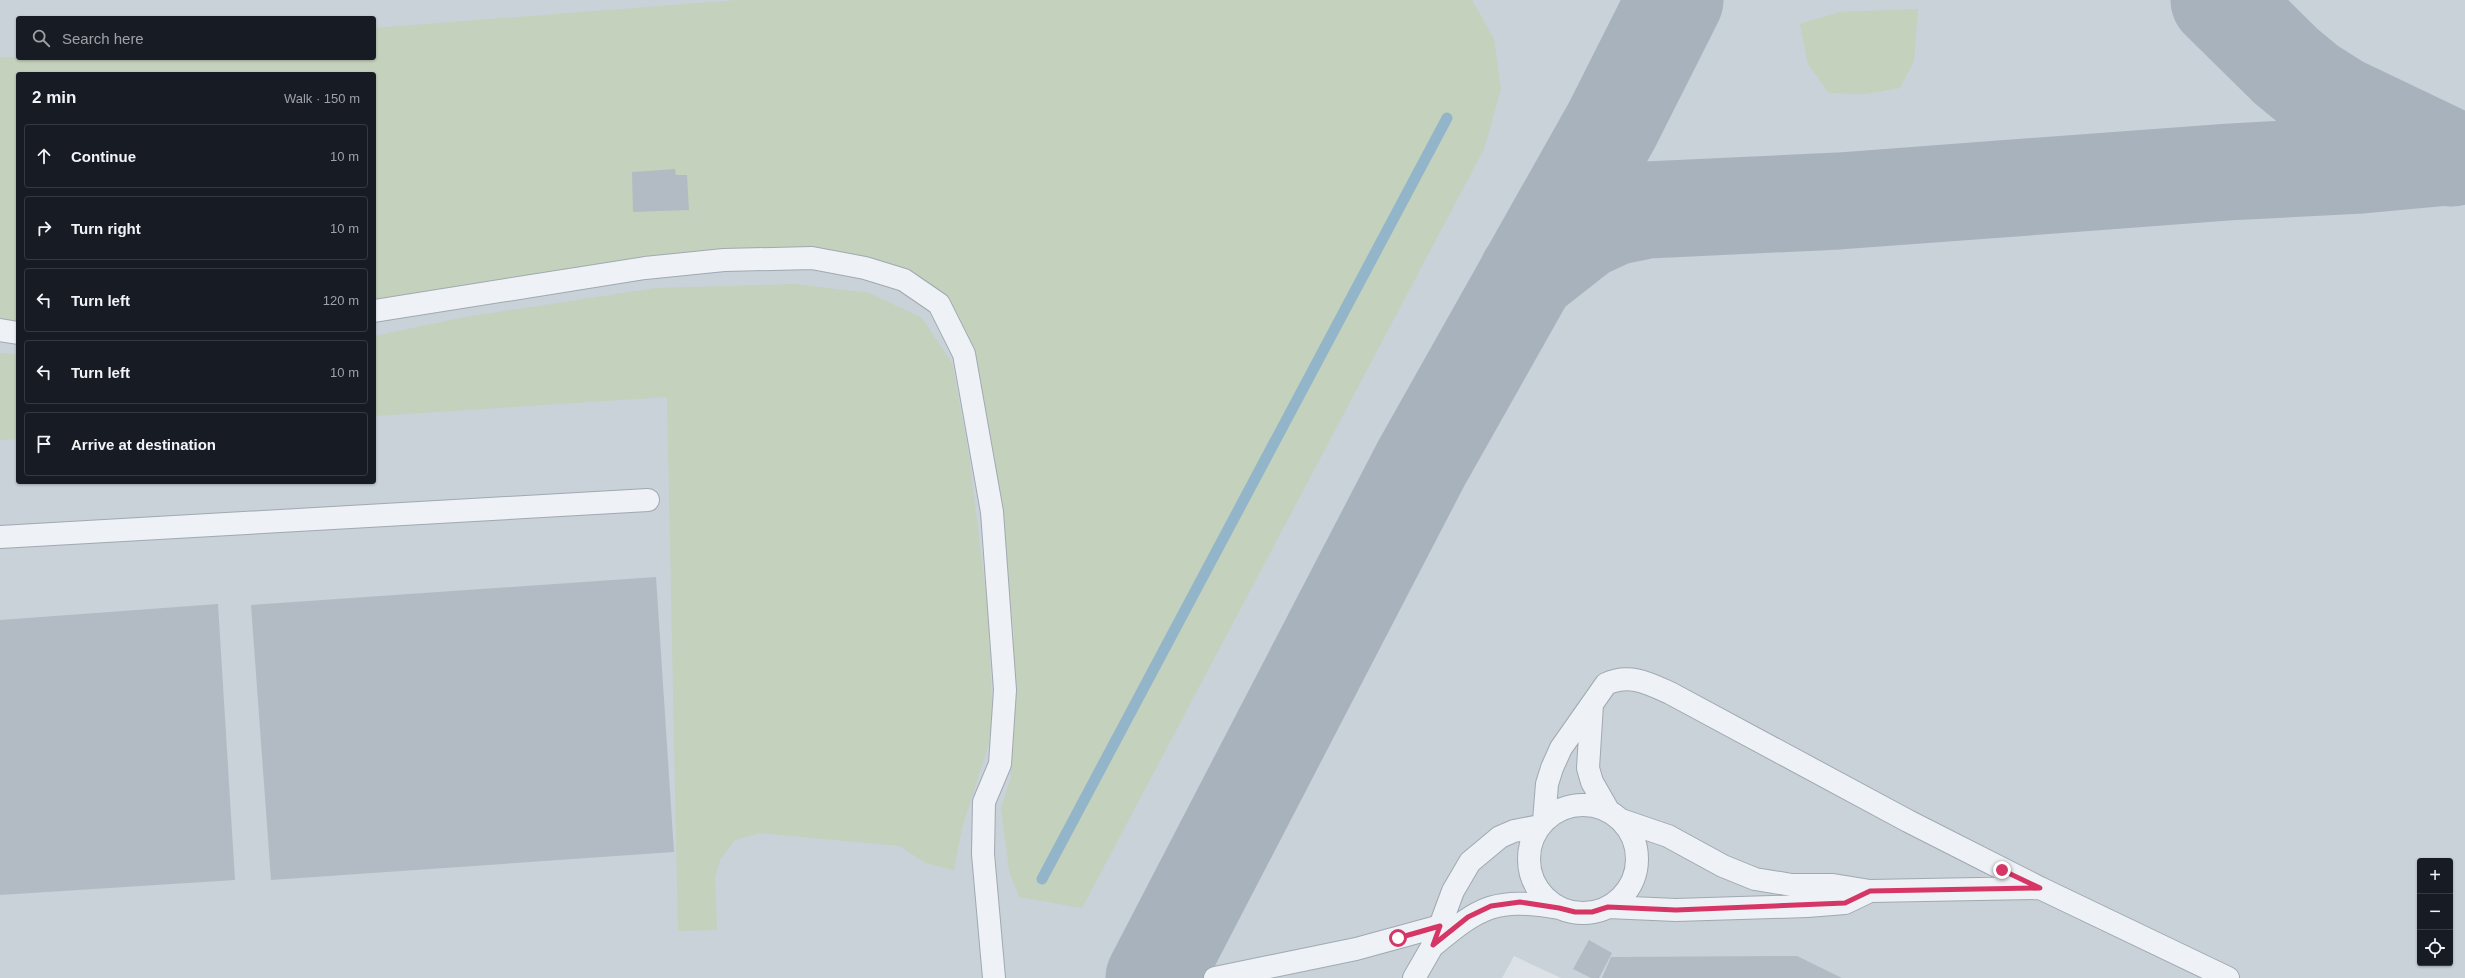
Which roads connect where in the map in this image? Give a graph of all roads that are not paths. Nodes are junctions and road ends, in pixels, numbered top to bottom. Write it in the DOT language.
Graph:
graph roads {
  1 [pos="376,311"];
  2 [pos="0,330"];
  3 [pos="16,333"];
  4 [pos="648,500"];
  5 [pos="0,538"];
  6 [pos="1593,700"];
  7 [pos="1615,815"];
  8 [pos="1542,823"];
  9 [pos="2040,888"];
  10 [pos="1870,891"];
  11 [pos="1608,907"];
  12 [pos="1559,908"];
  13 [pos="1437,935"];
  14 [pos="994,978"];
  15 [pos="1215,978"];
  16 [pos="1414,978"];
  17 [pos="2228,978"];
  1 -- 14 [label="lane"];
  2 -- 3 [label="lane"];
  4 -- 5 [label="lane"];
  6 -- 7 [label="lane"];
  6 -- 8 [label="lane"];
  6 -- 9 [label="lane"];
  7 -- 8 [label="lane"];
  7 -- 10 [label="lane"];
  7 -- 11 [label="lane"];
  8 -- 12 [label="lane"];
  8 -- 13 [label="lane"];
  9 -- 10 [label="lane"];
  9 -- 17 [label="lane"];
  10 -- 11 [label="lane"];
  11 -- 12 [label="lane"];
  12 -- 13 [label="lane"];
  13 -- 15 [label="lane"];
  13 -- 16 [label="lane"];
}
